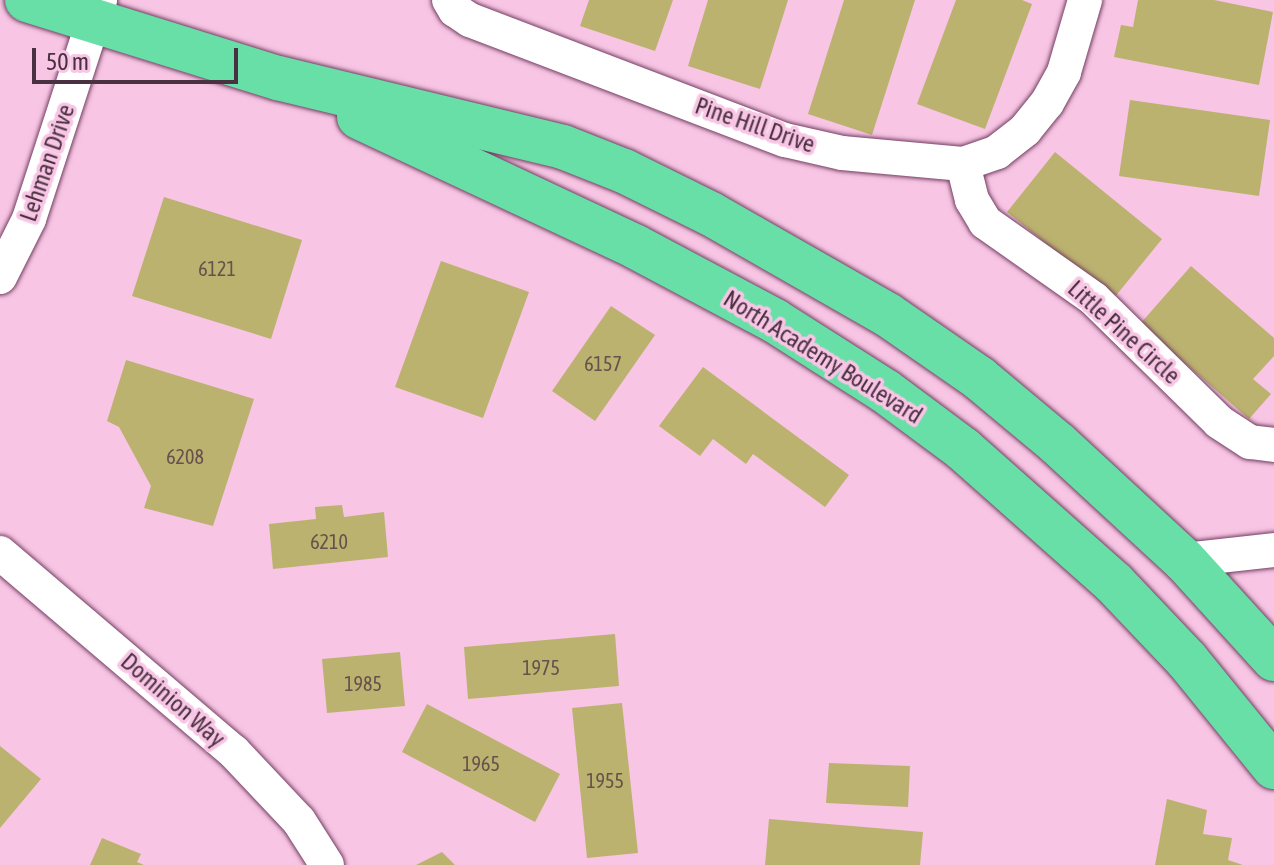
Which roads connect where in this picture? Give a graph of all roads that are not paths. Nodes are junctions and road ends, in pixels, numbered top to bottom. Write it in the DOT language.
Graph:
graph roads {
  1 [pos="27,0"];
  2 [pos="449,0"];
  3 [pos="1085,0"];
  4 [pos="97,11"];
  5 [pos="278,78"];
  6 [pos="963,164"];
  7 [pos="0,277"];
  8 [pos="1274,445"];
  9 [pos="1274,550"];
  10 [pos="0,553"];
  11 [pos="1184,560"];
  12 [pos="1113,582"];
  13 [pos="1274,659"];
  14 [pos="1274,767"];
  15 [pos="327,865"];
  1 -- 4 [label="highway, North Academy Boulevard"];
  2 -- 6 [label="street, Pine Hill Drive"];
  3 -- 6 [label="street, Pine Hill Drive"];
  4 -- 5 [label="highway, North Academy Boulevard"];
  4 -- 7 [label="street, Lehman Drive"];
  5 -- 11 [label="highway, North Academy Boulevard"];
  5 -- 12 [label="highway, North Academy Boulevard"];
  6 -- 8 [label="street, Little Pine Circle"];
  9 -- 11 [label="street"];
  10 -- 15 [label="street, Dominion Way"];
  11 -- 12 [label="highway"];
  11 -- 13 [label="highway, North Academy Boulevard"];
  12 -- 14 [label="highway, North Academy Boulevard"];
}
